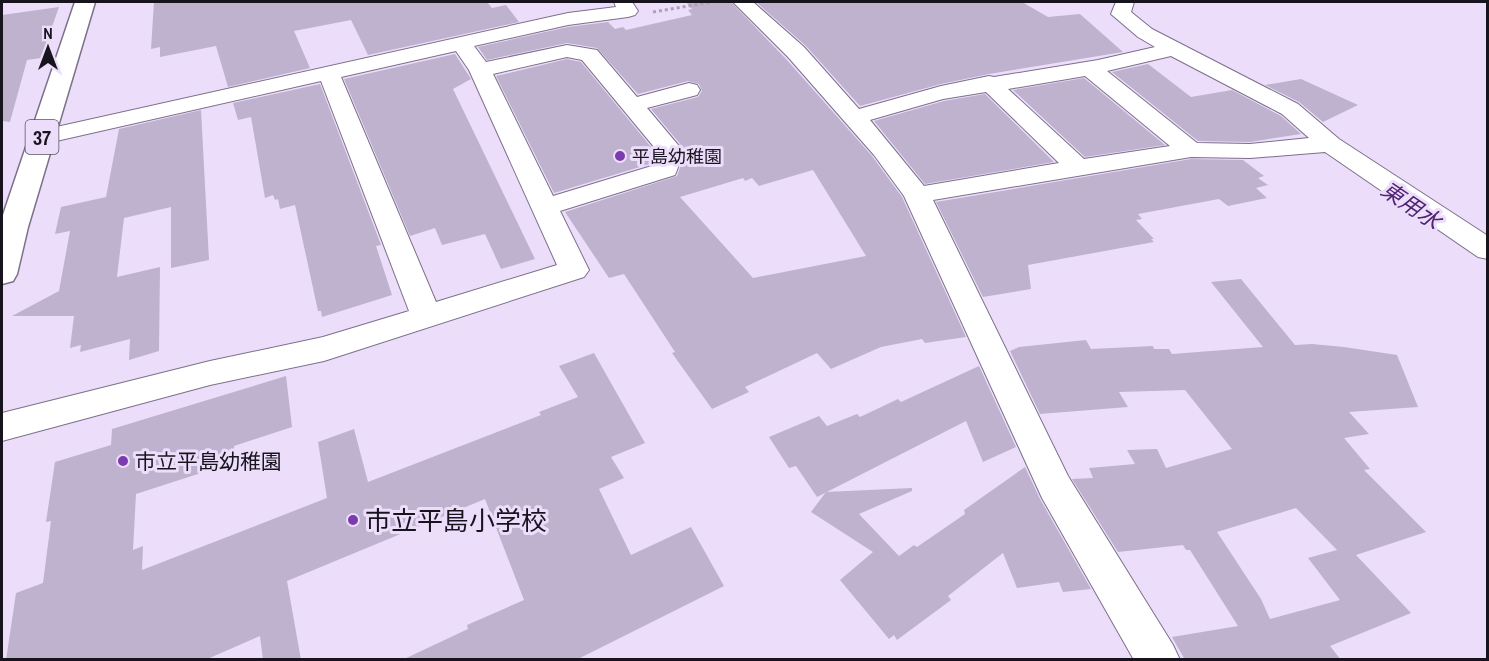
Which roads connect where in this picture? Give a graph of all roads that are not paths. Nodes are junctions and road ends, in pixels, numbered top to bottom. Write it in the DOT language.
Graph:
graph roads {
  1 [pos="85,2"];
  2 [pos="742,2"];
  3 [pos="1125,2"];
  4 [pos="625,6"];
  5 [pos="461,43"];
  6 [pos="1174,49"];
  7 [pos="1090,69"];
  8 [pos="480,70"];
  9 [pos="328,74"];
  10 [pos="990,83"];
  11 [pos="688,90"];
  12 [pos="632,105"];
  13 [pos="855,117"];
  14 [pos="43,137"];
  15 [pos="1330,144"];
  16 [pos="1191,150"];
  17 [pos="1078,167"];
  18 [pos="917,195"];
  19 [pos="546,207"];
  20 [pos="7,228"];
  21 [pos="1488,250"];
  22 [pos="2,274"];
  23 [pos="426,315"];
  24 [pos="2,427"];
  25 [pos="1158,660"];
  1 -- 14 [label="main road, 37"];
  2 -- 13 [label="street"];
  3 -- 6 [label="street"];
  4 -- 5 [label="street"];
  5 -- 8 [label="street"];
  5 -- 9 [label="street"];
  6 -- 7 [label="street"];
  6 -- 15 [label="street"];
  7 -- 10 [label="street"];
  7 -- 16 [label="street"];
  8 -- 12 [label="street"];
  8 -- 19 [label="street"];
  9 -- 14 [label="street"];
  9 -- 23 [label="street"];
  10 -- 13 [label="street"];
  10 -- 17 [label="street"];
  11 -- 12 [label="street"];
  12 -- 19 [label="street"];
  13 -- 18 [label="street"];
  14 -- 20 [label="main road, 37"];
  15 -- 16 [label="street"];
  15 -- 21 [label="street"];
  16 -- 17 [label="street"];
  17 -- 18 [label="street"];
  18 -- 25 [label="street"];
  19 -- 23 [label="street"];
  20 -- 22 [label="main road, 37"];
  23 -- 24 [label="street"];
}
